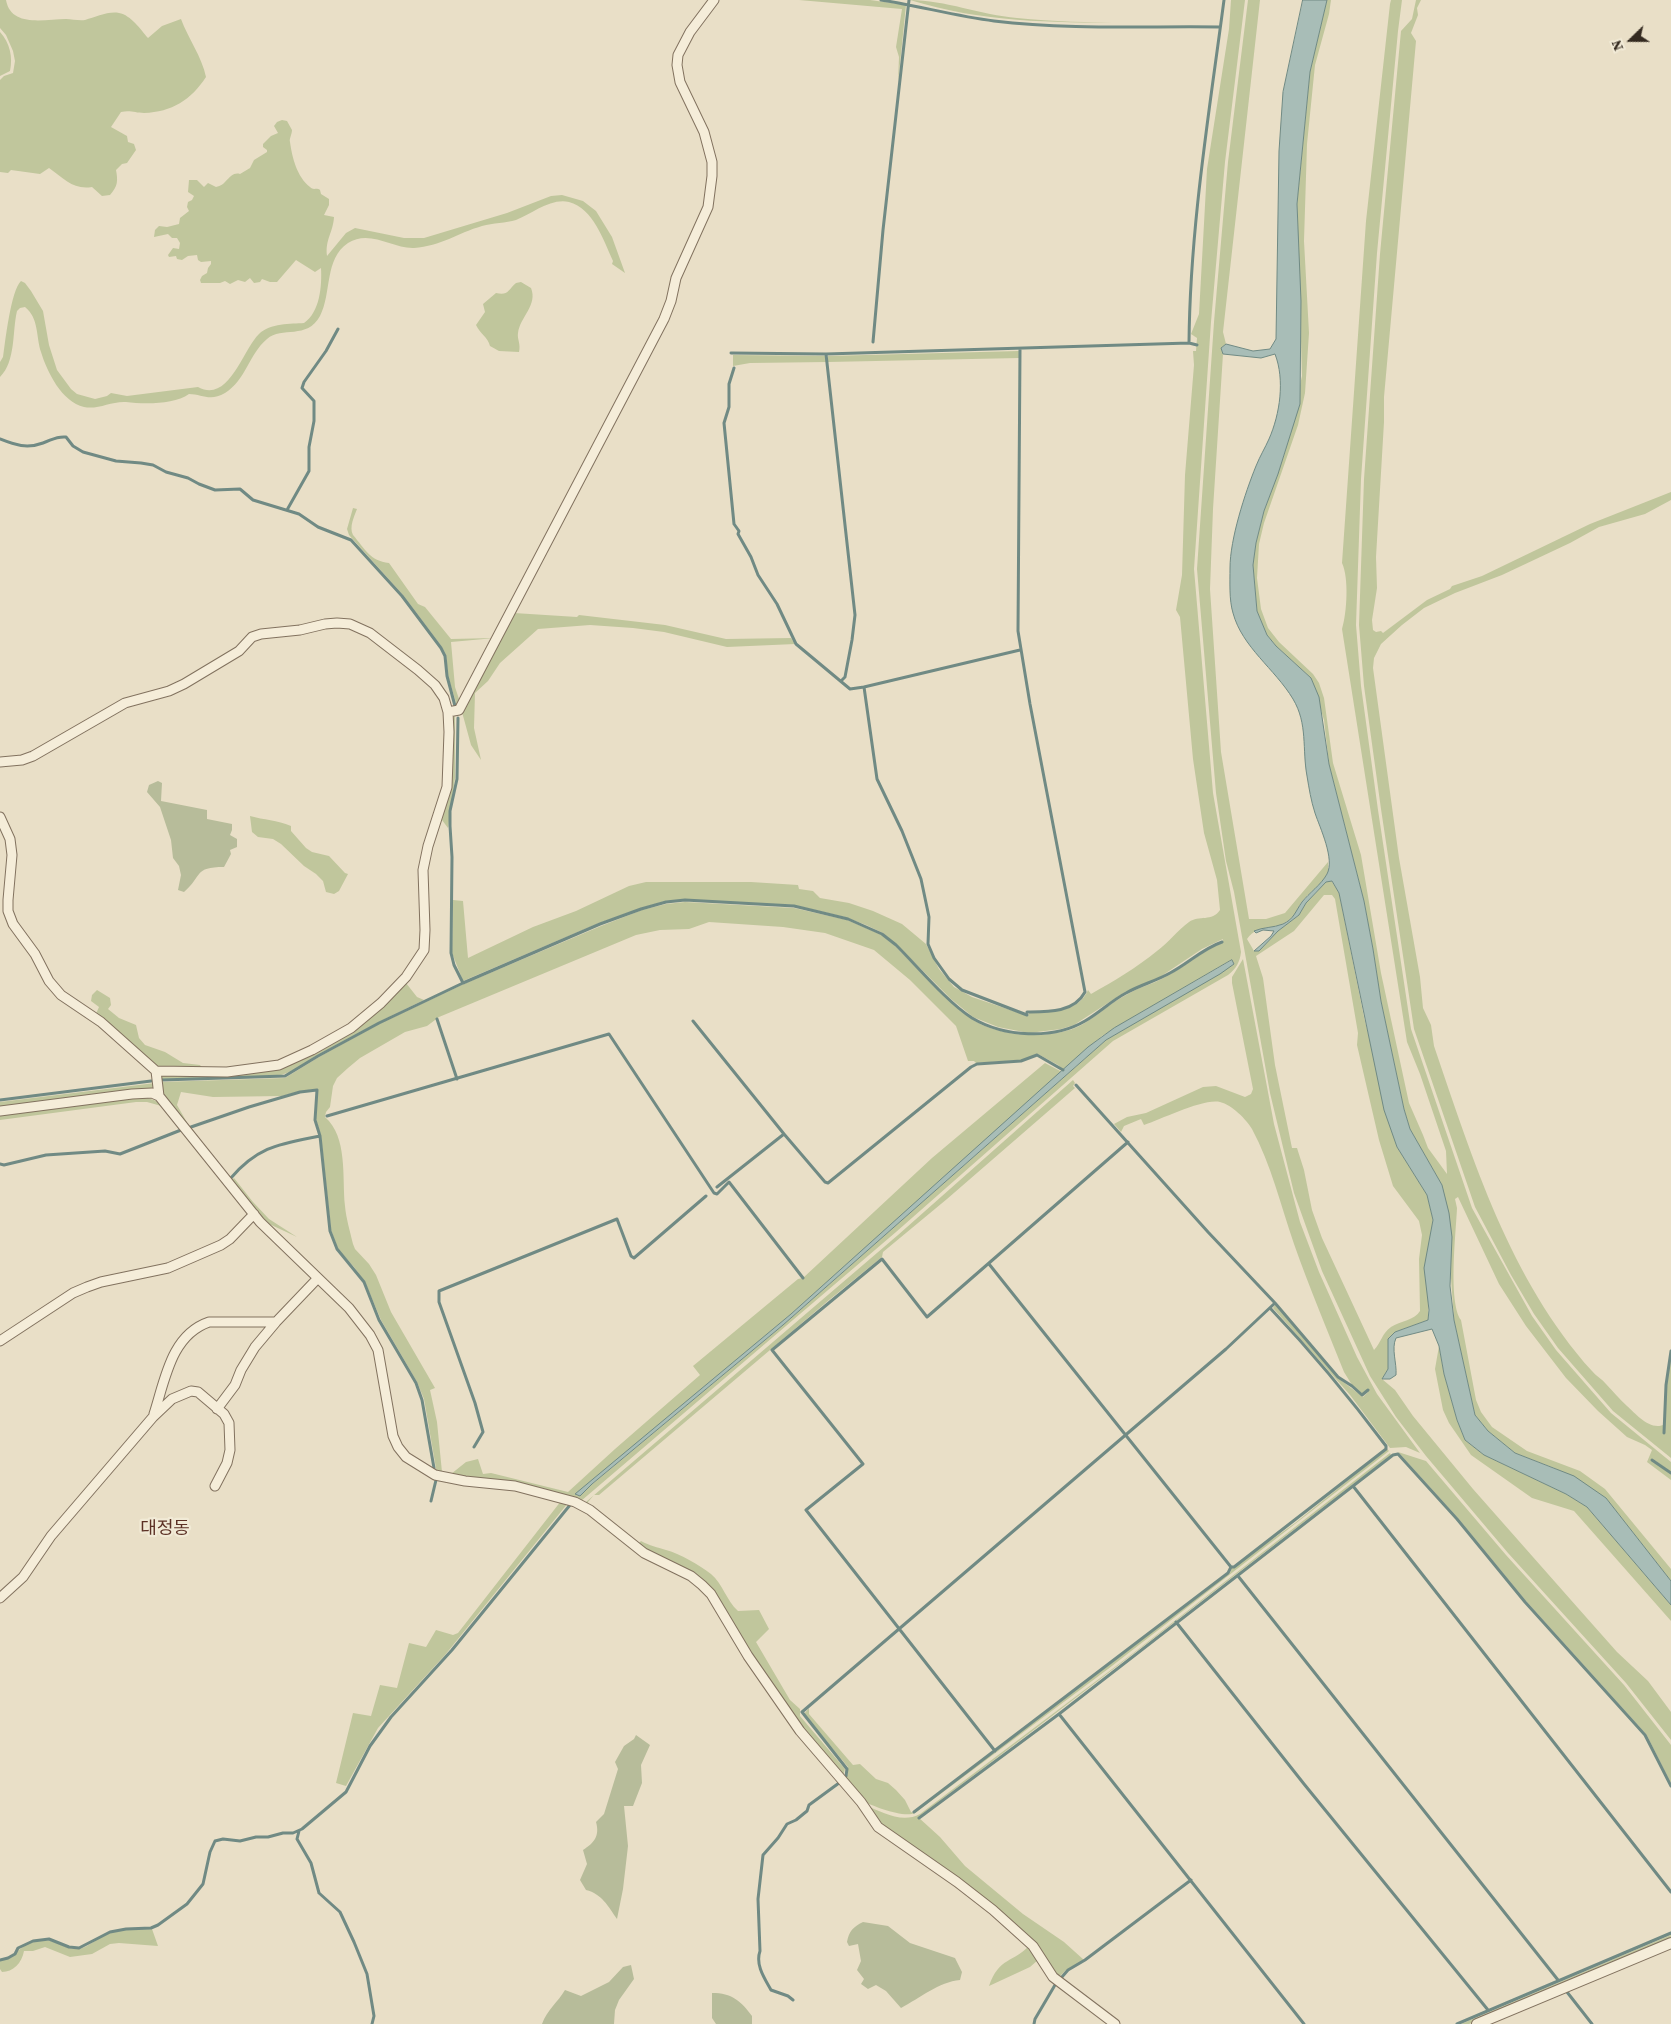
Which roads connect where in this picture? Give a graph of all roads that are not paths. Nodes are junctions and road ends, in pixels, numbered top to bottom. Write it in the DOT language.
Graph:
graph roads {
  1 [pos="714,0"];
  2 [pos="448,712"];
  3 [pos="0,762"];
  4 [pos="0,817"];
  5 [pos="156,1072"];
  6 [pos="159,1096"];
  7 [pos="0,1111"];
  8 [pos="254,1214"];
  9 [pos="318,1278"];
  10 [pos="276,1322"];
  11 [pos="0,1340"];
  12 [pos="217,1408"];
  13 [pos="153,1417"];
  14 [pos="215,1486"];
  15 [pos="0,1598"];
  16 [pos="1671,1943"];
  17 [pos="1115,2024"];
  18 [pos="1477,2024"];
  1 -- 2 [label="street"];
  2 -- 3 [label="street"];
  2 -- 5 [label="street"];
  4 -- 5 [label="street"];
  5 -- 6 [label="street"];
  6 -- 7 [label="street"];
  6 -- 8 [label="street"];
  8 -- 9 [label="street"];
  8 -- 11 [label="street"];
  9 -- 10 [label="street"];
  9 -- 17 [label="street"];
  10 -- 12 [label="street"];
  10 -- 13 [label="street"];
  12 -- 13 [label="street"];
  12 -- 14 [label="street"];
  13 -- 15 [label="street"];
  16 -- 18 [label="street"];
}
